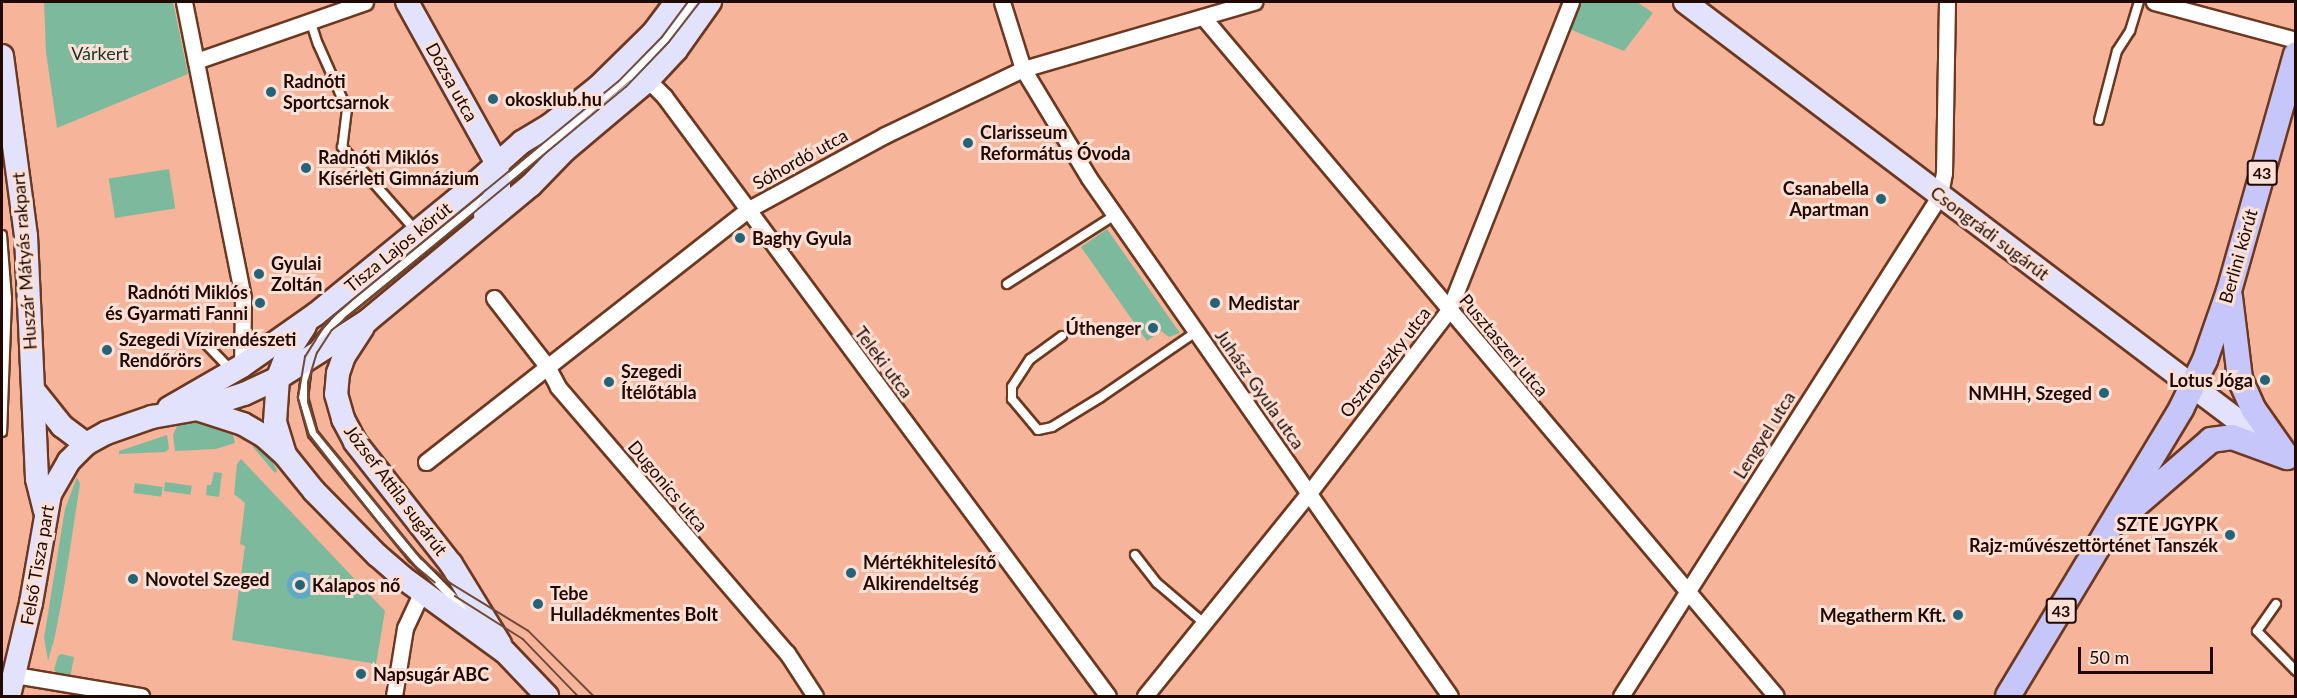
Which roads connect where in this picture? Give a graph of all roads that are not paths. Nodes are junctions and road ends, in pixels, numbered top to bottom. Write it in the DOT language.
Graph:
graph roads {
  1 [pos="184,2"];
  2 [pos="365,2"];
  3 [pos="407,2"];
  4 [pos="676,2"];
  5 [pos="693,2"];
  6 [pos="710,2"];
  7 [pos="1002,2"];
  8 [pos="1254,2"];
  9 [pos="1572,2"];
  10 [pos="1685,2"];
  11 [pos="1947,2"];
  12 [pos="2139,2"];
  13 [pos="2154,2"];
  14 [pos="1203,17"];
  15 [pos="310,20"];
  16 [pos="2295,40"];
  17 [pos="2295,54"];
  18 [pos="2,56"];
  19 [pos="196,62"];
  20 [pos="1023,69"];
  21 [pos="633,74"];
  22 [pos="2099,120"];
  23 [pos="497,164"];
  24 [pos="499,187"];
  25 [pos="1940,195"];
  26 [pos="747,210"];
  27 [pos="1114,215"];
  28 [pos="479,226"];
  29 [pos="417,232"];
  30 [pos="2,236"];
  31 [pos="1007,284"];
  32 [pos="2229,291"];
  33 [pos="494,298"];
  34 [pos="1449,310"];
  35 [pos="316,314"];
  36 [pos="367,321"];
  37 [pos="1196,332"];
  38 [pos="1062,336"];
  39 [pos="205,343"];
  40 [pos="287,354"];
  41 [pos="309,358"];
  42 [pos="243,365"];
  43 [pos="547,366"];
  44 [pos="278,378"];
  45 [pos="2193,387"];
  46 [pos="34,391"];
  47 [pos="336,394"];
  48 [pos="197,409"];
  49 [pos="152,417"];
  50 [pos="2,432"];
  51 [pos="86,444"];
  52 [pos="285,454"];
  53 [pos="2291,461"];
  54 [pos="426,462"];
  55 [pos="1309,493"];
  56 [pos="46,512"];
  57 [pos="2113,525"];
  58 [pos="1135,555"];
  59 [pos="422,592"];
  60 [pos="1687,593"];
  61 [pos="2276,604"];
  62 [pos="1204,623"];
  63 [pos="505,652"];
  64 [pos="2295,670"];
  65 [pos="12,686"];
  66 [pos="132,696"];
  67 [pos="393,696"];
  68 [pos="548,696"];
  69 [pos="815,696"];
  70 [pos="1108,696"];
  71 [pos="1145,696"];
  72 [pos="1450,696"];
  73 [pos="1622,696"];
  74 [pos="1776,696"];
  75 [pos="2008,696"];
  1 -- 19 [label="street"];
  2 -- 15 [label="street"];
  3 -- 23 [label="street, Dózsa utca"];
  4 -- 21 [label="street, Tisza Lajos körút"];
  5 -- 21 [label="lane, Tisza Lajos körút"];
  6 -- 21 [label="street, Tisza Lajos körút"];
  7 -- 20 [label="street, Juhász Gyula utca"];
  8 -- 14 [label="street, Sóhordó utca"];
  9 -- 34 [label="street, Osztrovszky utca"];
  10 -- 25 [label="street, Csongrádi sugárút"];
  11 -- 25 [label="street"];
  12 -- 22 [label="lane"];
  13 -- 16 [label="street"];
  14 -- 20 [label="street, Sóhordó utca"];
  14 -- 34 [label="street, Pusztaszeri utca"];
  15 -- 19 [label="street"];
  15 -- 29 [label="lane"];
  17 -- 32 [label="main road, Berlini körút / 43"];
  18 -- 46 [label="street, Huszár Mátyás rakpart"];
  19 -- 42 [label="street"];
  20 -- 26 [label="street, Sóhordó utca"];
  20 -- 27 [label="street, Juhász Gyula utca"];
  21 -- 23 [label="street, Tisza Lajos körút"];
  21 -- 24 [label="lane, Tisza Lajos körút"];
  21 -- 26 [label="street, Teleki utca"];
  21 -- 28 [label="street, Tisza Lajos körút"];
  23 -- 24 [label="street"];
  23 -- 29 [label="street, Tisza Lajos körút"];
  24 -- 28 [label="street"];
  24 -- 41 [label="lane, Tisza Lajos körút"];
  25 -- 45 [label="street, Csongrádi sugárút"];
  25 -- 60 [label="street, Lengyel utca"];
  26 -- 43 [label="street, Sóhordó utca"];
  26 -- 70 [label="street, Teleki utca"];
  27 -- 31 [label="lane"];
  27 -- 37 [label="street, Juhász Gyula utca"];
  28 -- 36 [label="street, Tisza Lajos körút"];
  29 -- 35 [label="street, Tisza Lajos körút"];
  30 -- 50 [label="lane"];
  32 -- 45 [label="main road, Berlini körút / 43"];
  32 -- 53 [label="main road"];
  33 -- 43 [label="street, Dugonics utca"];
  34 -- 55 [label="street, Osztrovszky utca"];
  34 -- 60 [label="street, Pusztaszeri utca"];
  35 -- 40 [label="street, József Attila sugárút"];
  35 -- 42 [label="street, Tisza Lajos körút"];
  36 -- 41 [label="street, Tisza Lajos körút"];
  36 -- 47 [label="street, József Attila sugárút"];
  37 -- 38 [label="lane"];
  37 -- 55 [label="street, Juhász Gyula utca"];
  39 -- 42 [label="lane"];
  40 -- 41 [label="street"];
  40 -- 42 [label="street"];
  40 -- 44 [label="street, József Attila sugárút"];
  41 -- 44 [label="street, Tisza Lajos körút"];
  41 -- 47 [label="street"];
  41 -- 63 [label="lane, Tisza Lajos körút"];
  42 -- 49 [label="street, Tisza Lajos körút"];
  43 -- 54 [label="street, Sóhordó utca"];
  43 -- 69 [label="street, Dugonics utca"];
  44 -- 48 [label="street, Tisza Lajos körút"];
  44 -- 52 [label="street, József Attila sugárút"];
  45 -- 53 [label="street, Csongrádi sugárút"];
  45 -- 57 [label="main road, 43"];
  46 -- 51 [label="street"];
  46 -- 56 [label="street, Huszár Mátyás rakpart"];
  47 -- 63 [label="street, József Attila sugárút"];
  48 -- 49 [label="street, Tisza Lajos körút"];
  48 -- 52 [label="street"];
  49 -- 51 [label="street, Tisza Lajos körút"];
  51 -- 56 [label="street, Felső Tisza part"];
  52 -- 59 [label="street, József Attila sugárút"];
  53 -- 57 [label="main road"];
  55 -- 62 [label="street, Osztrovszky utca"];
  55 -- 72 [label="street, Juhász Gyula utca"];
  56 -- 65 [label="street, Felső Tisza part"];
  57 -- 75 [label="main road, 43"];
  58 -- 62 [label="lane"];
  59 -- 63 [label="street, József Attila sugárút"];
  59 -- 67 [label="street"];
  60 -- 73 [label="street, Lengyel utca"];
  60 -- 74 [label="street, Pusztaszeri utca"];
  61 -- 64 [label="lane"];
  62 -- 71 [label="street, Osztrovszky utca"];
  63 -- 68 [label="street, József Attila sugárút"];
  65 -- 66 [label="street"];
}
